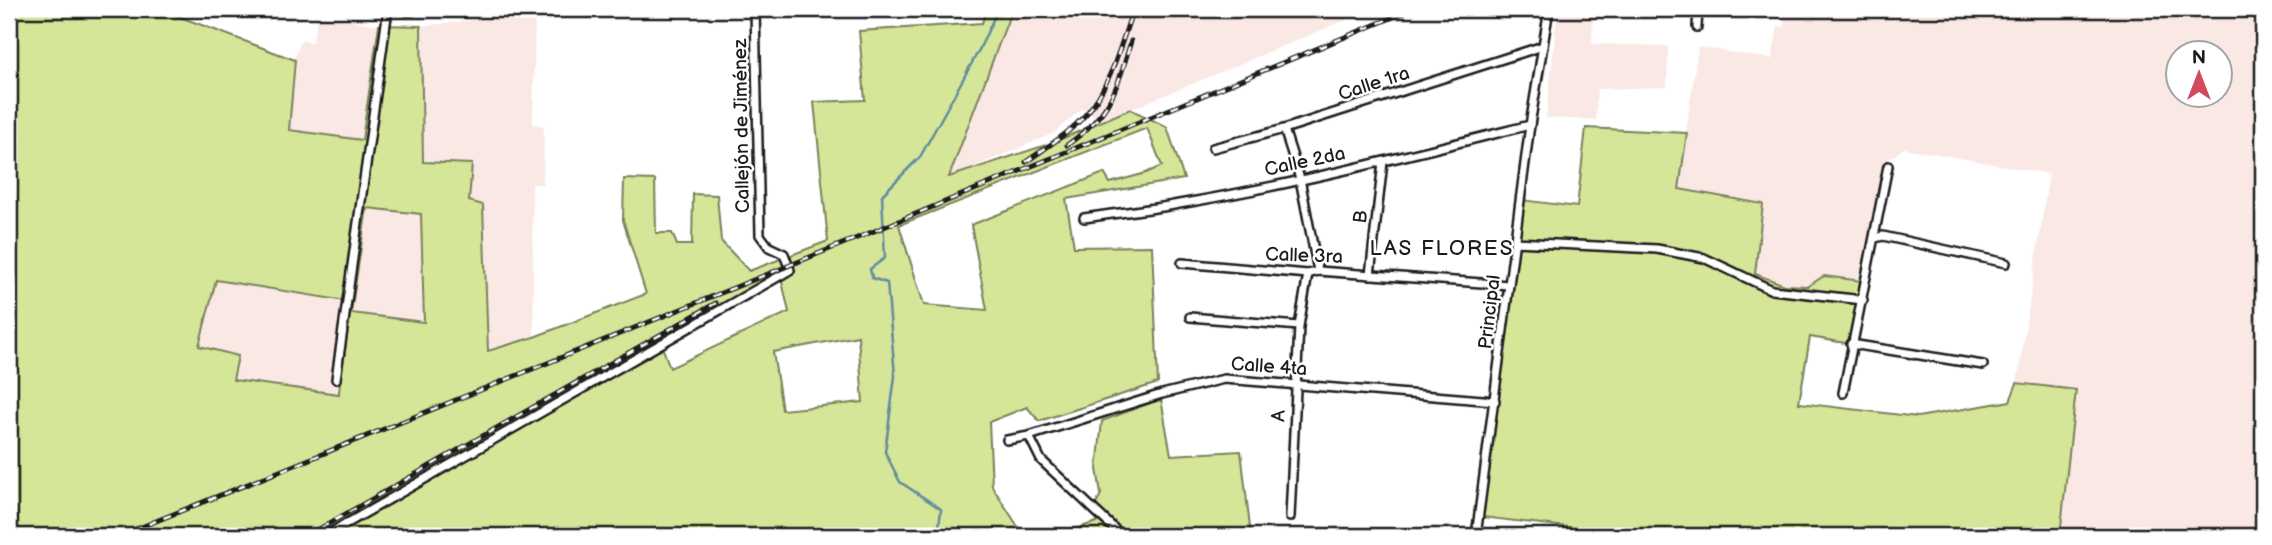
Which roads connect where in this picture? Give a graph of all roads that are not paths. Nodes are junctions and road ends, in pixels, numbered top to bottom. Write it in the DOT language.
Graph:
graph roads {
  1 [pos="388,9"];
  2 [pos="755,9"];
  3 [pos="1549,9"];
  4 [pos="1698,9"];
  5 [pos="1697,27"];
  6 [pos="1543,46"];
  7 [pos="1530,125"];
  8 [pos="1284,129"];
  9 [pos="1213,148"];
  10 [pos="1383,162"];
  11 [pos="1888,166"];
  12 [pos="1300,180"];
  13 [pos="1084,218"];
  14 [pos="1875,238"];
  15 [pos="1514,242"];
  16 [pos="1182,263"];
  17 [pos="2006,263"];
  18 [pos="1318,271"];
  19 [pos="1308,274"];
  20 [pos="1370,275"];
  21 [pos="1509,285"];
  22 [pos="1863,300"];
  23 [pos="1190,317"];
  24 [pos="1299,326"];
  25 [pos="1852,344"];
  26 [pos="1983,365"];
  27 [pos="336,379"];
  28 [pos="1296,384"];
  29 [pos="1843,393"];
  30 [pos="1495,401"];
  31 [pos="1029,436"];
  32 [pos="1007,440"];
  33 [pos="1290,517"];
  34 [pos="325,536"];
  35 [pos="1122,536"];
  36 [pos="1476,536"];
  1 -- 27 [label="street"];
  2 -- 34 [label="street, Callejón de Jiménez"];
  3 -- 6 [label="street, Principal"];
  4 -- 5 [label="street"];
  6 -- 7 [label="street, Principal"];
  6 -- 8 [label="street, Calle 1ra"];
  7 -- 10 [label="street, Calle 2da"];
  7 -- 15 [label="street, Principal"];
  8 -- 9 [label="street, Calle 1ra"];
  8 -- 12 [label="street"];
  10 -- 12 [label="street, Calle 2da"];
  10 -- 20 [label="street, B"];
  11 -- 14 [label="street"];
  12 -- 13 [label="street, Calle 2da"];
  12 -- 18 [label="street"];
  14 -- 17 [label="street"];
  14 -- 22 [label="street"];
  15 -- 21 [label="street, Principal"];
  15 -- 22 [label="street"];
  16 -- 19 [label="street, Calle 3ra"];
  18 -- 19 [label="street, Calle 3ra"];
  18 -- 20 [label="street, Calle 3ra"];
  19 -- 24 [label="street, A"];
  20 -- 21 [label="street, Calle 3ra"];
  21 -- 30 [label="street, Principal"];
  22 -- 25 [label="street"];
  23 -- 24 [label="street"];
  24 -- 28 [label="street, A"];
  25 -- 26 [label="street"];
  25 -- 29 [label="street"];
  28 -- 30 [label="street, Calle 4ta"];
  28 -- 31 [label="street, Calle 4ta"];
  28 -- 33 [label="street, A"];
  30 -- 36 [label="street, Principal"];
  31 -- 32 [label="street, Calle 4ta"];
  31 -- 35 [label="street"];
}
